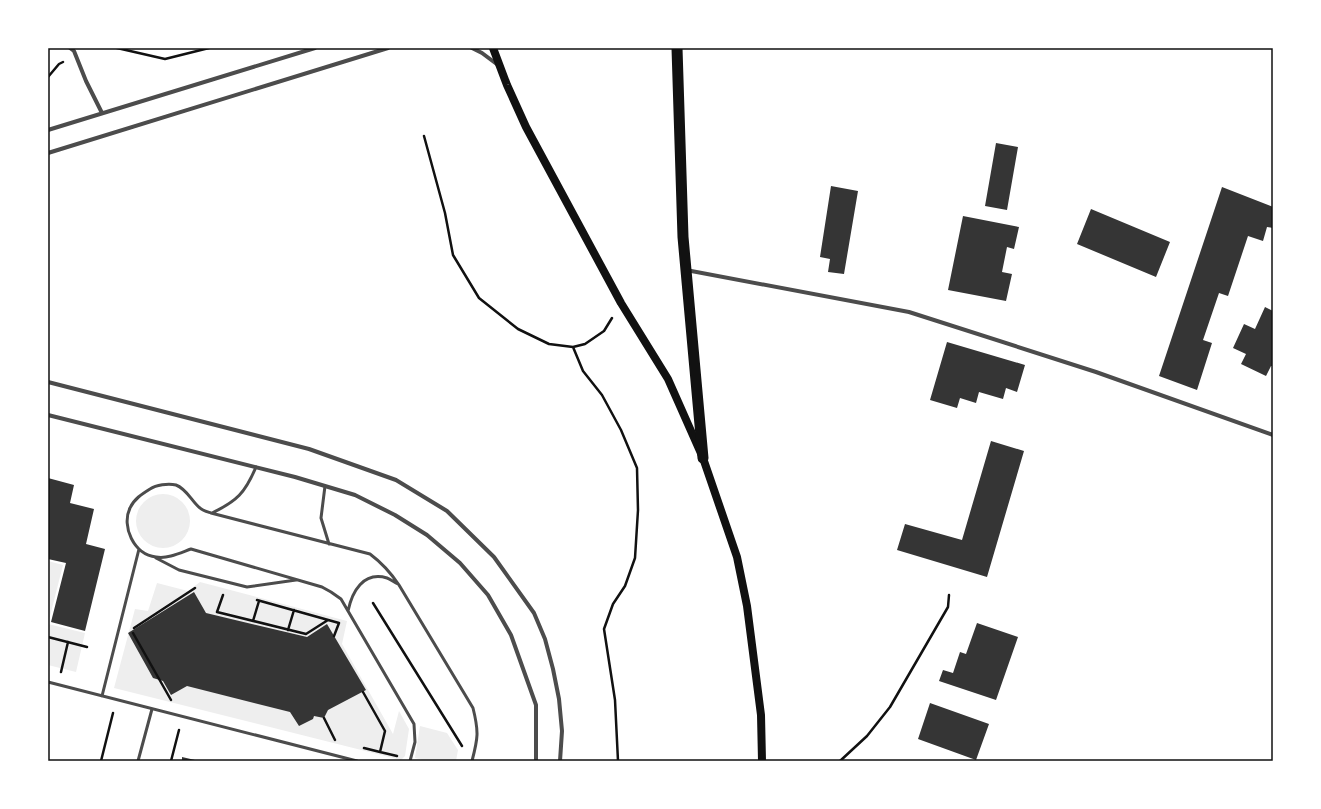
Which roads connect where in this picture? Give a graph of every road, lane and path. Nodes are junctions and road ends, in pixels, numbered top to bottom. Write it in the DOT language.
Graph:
graph roads {
  1 [pos="70,48"];
  2 [pos="117,48"];
  3 [pos="209,48"];
  4 [pos="315,48"];
  5 [pos="388,48"];
  6 [pos="472,48"];
  7 [pos="493,48"];
  8 [pos="677,48"];
  9 [pos="76,56"];
  10 [pos="501,68"];
  11 [pos="48,77"];
  12 [pos="102,113"];
  13 [pos="48,130"];
  14 [pos="424,136"];
  15 [pos="48,153"];
  16 [pos="686,270"];
  17 [pos="621,303"];
  18 [pos="573,347"];
  19 [pos="48,382"];
  20 [pos="48,415"];
  21 [pos="1273,435"];
  22 [pos="703,458"];
  23 [pos="256,467"];
  24 [pos="325,486"];
  25 [pos="211,513"];
  26 [pos="329,544"];
  27 [pos="140,549"];
  28 [pos="154,557"];
  29 [pos="298,580"];
  30 [pos="201,584"];
  31 [pos="399,585"];
  32 [pos="225,591"];
  33 [pos="948,595"];
  34 [pos="252,599"];
  35 [pos="259,601"];
  36 [pos="373,603"];
  37 [pos="294,610"];
  38 [pos="348,611"];
  39 [pos="329,620"];
  40 [pos="253,621"];
  41 [pos="288,630"];
  42 [pos="334,636"];
  43 [pos="48,637"];
  44 [pos="68,642"];
  45 [pos="87,647"];
  46 [pos="48,682"];
  47 [pos="58,685"];
  48 [pos="363,692"];
  49 [pos="102,696"];
  50 [pos="164,698"];
  51 [pos="152,708"];
  52 [pos="113,710"];
  53 [pos="324,718"];
  54 [pos="179,730"];
  55 [pos="328,738"];
  56 [pos="358,746"];
  57 [pos="464,750"];
  58 [pos="380,752"];
  59 [pos="338,756"];
  60 [pos="401,757"];
  61 [pos="101,761"];
  62 [pos="138,761"];
  63 [pos="171,761"];
  64 [pos="336,761"];
  65 [pos="357,761"];
  66 [pos="410,761"];
  67 [pos="472,761"];
  68 [pos="536,761"];
  69 [pos="560,761"];
  70 [pos="618,761"];
  71 [pos="762,761"];
  72 [pos="840,761"];
  1 -- 9 [label="street"];
  2 -- 3 [label="path"];
  4 -- 12 [label="street"];
  5 -- 15 [label="street"];
  6 -- 10 [label="street"];
  7 -- 10 [label="main road"];
  8 -- 16 [label="highway"];
  9 -- 11 [label="path"];
  9 -- 12 [label="street"];
  10 -- 17 [label="main road"];
  12 -- 13 [label="street"];
  14 -- 18 [label="path"];
  16 -- 21 [label="street"];
  16 -- 22 [label="highway"];
  17 -- 18 [label="path"];
  17 -- 22 [label="main road"];
  18 -- 70 [label="path"];
  19 -- 69 [label="street"];
  20 -- 23 [label="street"];
  22 -- 71 [label="main road"];
  23 -- 24 [label="street"];
  23 -- 25 [label="lane"];
  24 -- 26 [label="lane"];
  24 -- 68 [label="street"];
  25 -- 26 [label="lane"];
  25 -- 27 [label="lane"];
  26 -- 31 [label="lane"];
  27 -- 28 [label="lane"];
  27 -- 49 [label="lane"];
  28 -- 29 [label="lane"];
  28 -- 29 [label="lane"];
  29 -- 38 [label="lane"];
  30 -- 50 [label="path"];
  31 -- 38 [label="lane"];
  31 -- 67 [label="lane"];
  32 -- 40 [label="path"];
  33 -- 72 [label="path"];
  34 -- 35 [label="path"];
  35 -- 37 [label="path"];
  35 -- 40 [label="path"];
  36 -- 57 [label="path"];
  37 -- 39 [label="path"];
  37 -- 41 [label="path"];
  38 -- 66 [label="lane"];
  39 -- 41 [label="path"];
  39 -- 42 [label="path"];
  40 -- 41 [label="path"];
  43 -- 44 [label="path"];
  44 -- 45 [label="path"];
  44 -- 47 [label="path"];
  46 -- 47 [label="lane"];
  47 -- 49 [label="lane"];
  48 -- 58 [label="path"];
  49 -- 51 [label="lane"];
  51 -- 59 [label="lane"];
  51 -- 62 [label="lane"];
  52 -- 61 [label="path"];
  53 -- 55 [label="path"];
  54 -- 63 [label="path"];
  56 -- 58 [label="path"];
  58 -- 60 [label="path"];
  59 -- 64 [label="lane"];
  59 -- 65 [label="lane"];
}
